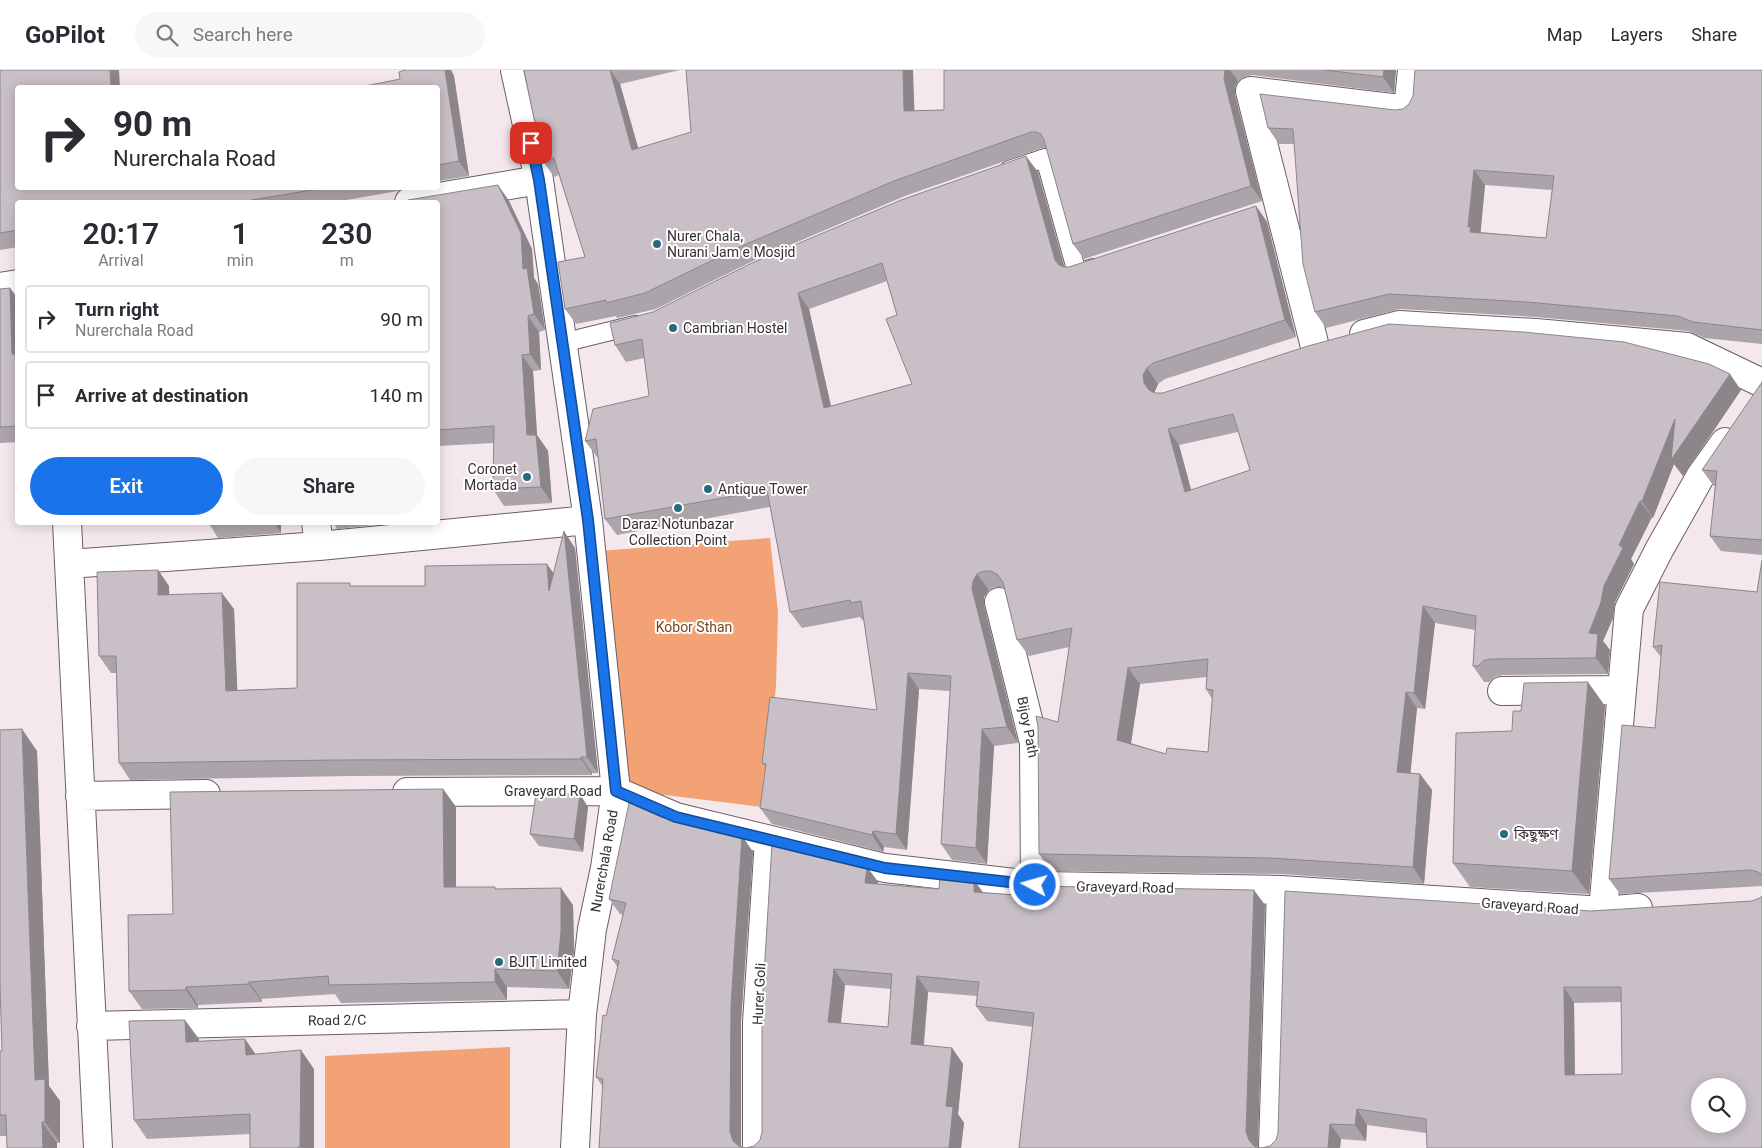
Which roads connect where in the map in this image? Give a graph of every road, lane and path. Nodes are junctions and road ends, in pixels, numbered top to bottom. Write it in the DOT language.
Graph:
graph roads {
  1 [pos="515,70"];
  2 [pos="1412,70"];
  3 [pos="1248,81"];
  4 [pos="991,177"];
  5 [pos="539,180"];
  6 [pos="421,200"];
  7 [pos="1104,264"];
  8 [pos="15,284"];
  9 [pos="0,287"];
  10 [pos="651,321"];
  11 [pos="562,343"];
  12 [pos="1315,347"];
  13 [pos="1288,357"];
  14 [pos="1754,399"];
  15 [pos="588,520"];
  16 [pos="67,525"];
  17 [pos="318,534"];
  18 [pos="70,564"];
  19 [pos="999,602"];
  20 [pos="1621,690"];
  21 [pos="1502,691"];
  22 [pos="616,791"];
  23 [pos="380,792"];
  24 [pos="230,794"];
  25 [pos="80,796"];
  26 [pos="769,840"];
  27 [pos="1035,885"];
  28 [pos="1282,890"];
  29 [pos="1663,907"];
  30 [pos="1603,911"];
  31 [pos="582,1014"];
  32 [pos="92,1026"];
  33 [pos="98,1148"];
  34 [pos="575,1148"];
  35 [pos="757,1148"];
  36 [pos="1273,1148"];
  1 -- 5 [label="street, Nurerchala Road"];
  2 -- 3 [label="street"];
  3 -- 12 [label="street"];
  4 -- 7 [label="lane"];
  5 -- 6 [label="street"];
  5 -- 11 [label="street, Nurerchala Road"];
  8 -- 9 [label="street"];
  10 -- 11 [label="lane"];
  11 -- 15 [label="street, Nurerchala Road"];
  12 -- 13 [label="street"];
  12 -- 14 [label="street"];
  14 -- 20 [label="street"];
  15 -- 17 [label="street"];
  15 -- 22 [label="street, Nurerchala Road"];
  16 -- 18 [label="street"];
  17 -- 18 [label="street"];
  18 -- 25 [label="street"];
  19 -- 27 [label="street, Bijoy Path"];
  20 -- 21 [label="street"];
  20 -- 30 [label="street"];
  22 -- 23 [label="street, Graveyard Road"];
  22 -- 26 [label="street, Graveyard Road"];
  22 -- 31 [label="street, Nurerchala Road"];
  24 -- 25 [label="street"];
  25 -- 32 [label="street"];
  26 -- 27 [label="street, Graveyard Road"];
  26 -- 35 [label="street, Hurer Goli"];
  27 -- 28 [label="street, Graveyard Road"];
  28 -- 30 [label="street, Graveyard Road"];
  28 -- 36 [label="street"];
  29 -- 30 [label="street, Graveyard Road"];
  31 -- 32 [label="street, Road 2/C"];
  31 -- 34 [label="street, Nurerchala Road"];
  32 -- 33 [label="street"];
}
